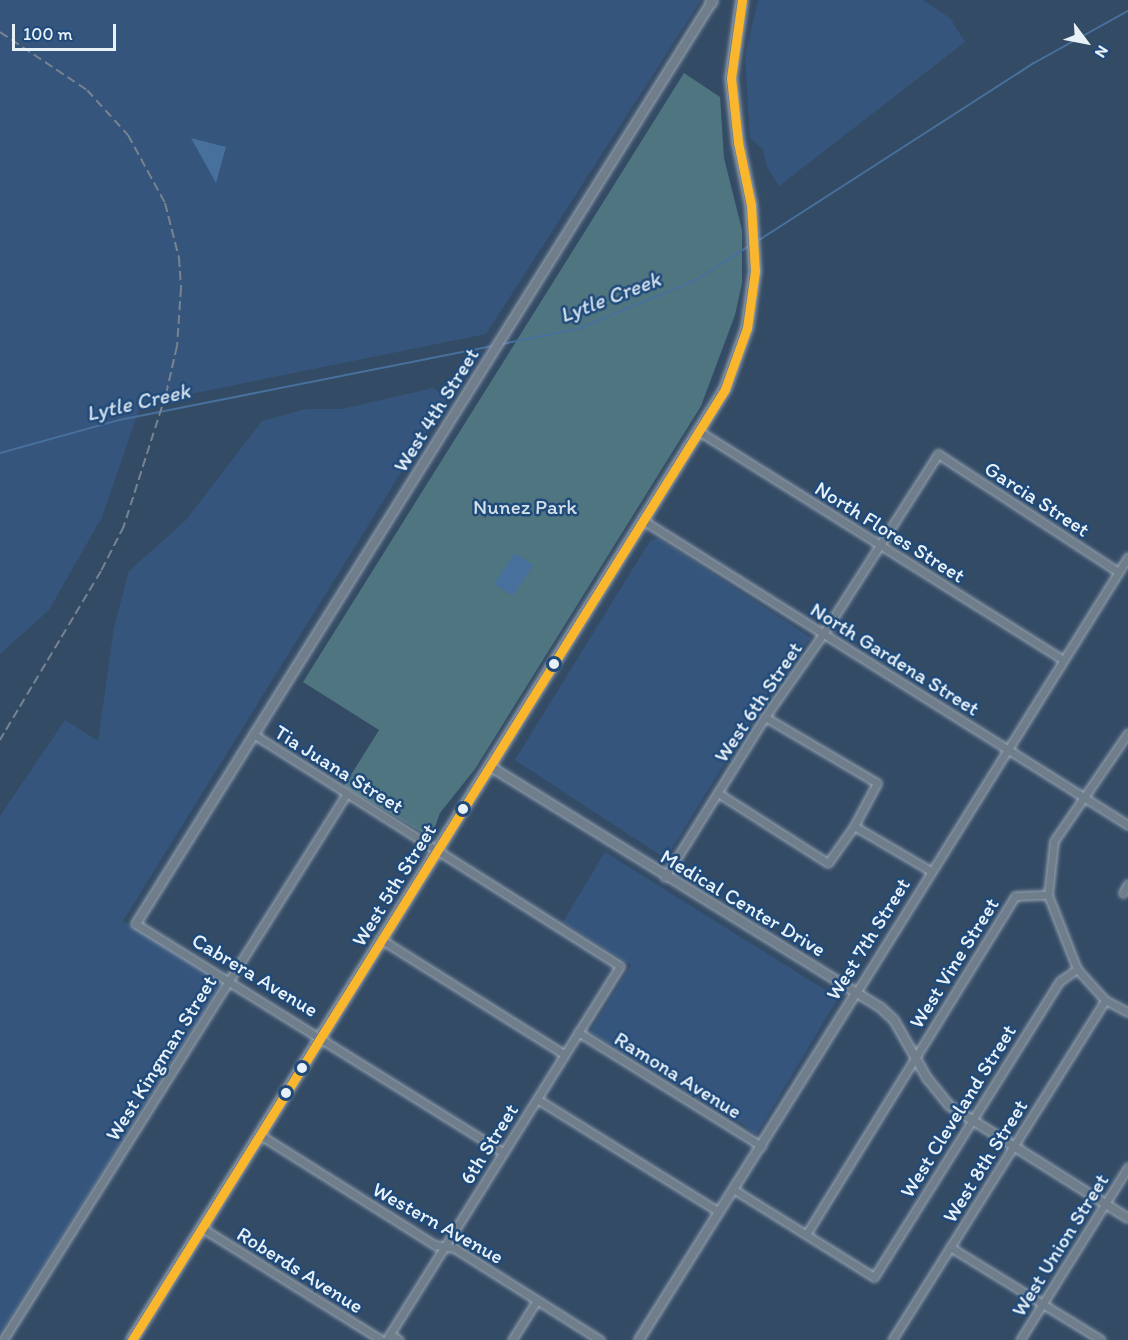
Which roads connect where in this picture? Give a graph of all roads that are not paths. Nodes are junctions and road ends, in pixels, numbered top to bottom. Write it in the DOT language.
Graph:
graph roads {
  1 [pos="742,0"];
  2 [pos="712,1"];
  3 [pos="700,432"];
  4 [pos="938,454"];
  5 [pos="645,521"];
  6 [pos="880,545"];
  7 [pos="1128,557"];
  8 [pos="1118,571"];
  9 [pos="824,634"];
  10 [pos="1062,659"];
  11 [pos="765,717"];
  12 [pos="253,734"];
  13 [pos="1128,734"];
  14 [pos="1007,748"];
  15 [pos="491,767"];
  16 [pos="347,793"];
  17 [pos="718,793"];
  18 [pos="1084,796"];
  19 [pos="1128,825"];
  20 [pos="854,826"];
  21 [pos="190,835"];
  22 [pos="438,851"];
  23 [pos="931,871"];
  24 [pos="665,877"];
  25 [pos="1128,884"];
  26 [pos="1123,893"];
  27 [pos="1048,895"];
  28 [pos="136,924"];
  29 [pos="382,940"];
  30 [pos="620,966"];
  31 [pos="1077,969"];
  32 [pos="229,981"];
  33 [pos="856,993"];
  34 [pos="1105,1000"];
  35 [pos="1128,1012"];
  36 [pos="578,1032"];
  37 [pos="321,1037"];
  38 [pos="564,1054"];
  39 [pos="915,1055"];
  40 [pos="537,1099"];
  41 [pos="972,1119"];
  42 [pos="260,1135"];
  43 [pos="761,1146"];
  44 [pos="1015,1146"];
  45 [pos="503,1152"];
  46 [pos="1128,1167"];
  47 [pos="733,1189"];
  48 [pos="1106,1204"];
  49 [pos="719,1212"];
  50 [pos="1128,1218"];
  51 [pos="202,1228"];
  52 [pos="807,1233"];
  53 [pos="444,1246"];
  54 [pos="950,1247"];
  55 [pos="537,1300"];
  56 [pos="1043,1304"];
  57 [pos="388,1337"];
  58 [pos="3,1340"];
  59 [pos="132,1340"];
  60 [pos="381,1340"];
  61 [pos="399,1340"];
  62 [pos="512,1340"];
  63 [pos="600,1340"];
  64 [pos="639,1340"];
  65 [pos="892,1340"];
  66 [pos="1020,1340"];
  67 [pos="1101,1340"];
  1 -- 3 [label="main road, West 5th Street"];
  2 -- 12 [label="street, West 4th Street"];
  3 -- 5 [label="main road, West 5th Street"];
  3 -- 6 [label="street, North Flores Street"];
  4 -- 6 [label="street, West 6th Street"];
  4 -- 8 [label="street, Garcia Street"];
  5 -- 9 [label="street, North Gardena Street"];
  5 -- 15 [label="main road, West 5th Street"];
  6 -- 9 [label="street, West 6th Street"];
  6 -- 10 [label="street, North Flores Street"];
  7 -- 8 [label="street, West 7th Street"];
  8 -- 10 [label="street, West 7th Street"];
  9 -- 11 [label="street, West 6th Street"];
  9 -- 14 [label="street, North Gardena Street"];
  10 -- 14 [label="street, West 7th Street"];
  11 -- 17 [label="street, West 6th Street"];
  11 -- 20 [label="street"];
  12 -- 16 [label="street, Tia Juana Street"];
  12 -- 21 [label="street, West 4th Street"];
  13 -- 18 [label="street"];
  14 -- 18 [label="street, North Gardena Street"];
  14 -- 23 [label="street, West 7th Street"];
  15 -- 22 [label="main road, West 5th Street"];
  15 -- 24 [label="street, Medical Center Drive"];
  16 -- 22 [label="street, Tia Juana Street"];
  16 -- 32 [label="street, West Kingman Street"];
  17 -- 20 [label="street"];
  17 -- 24 [label="street, West 6th Street"];
  18 -- 19 [label="street, North Gardena Street"];
  18 -- 27 [label="street"];
  20 -- 23 [label="street"];
  21 -- 28 [label="street, Cabrera Avenue"];
  22 -- 29 [label="main road, West 5th Street"];
  22 -- 30 [label="street, Tia Juana Street"];
  23 -- 33 [label="street, West 7th Street"];
  24 -- 33 [label="street, Medical Center Drive"];
  25 -- 26 [label="street"];
  27 -- 31 [label="street"];
  27 -- 39 [label="street, West Vine Street"];
  28 -- 32 [label="street, Cabrera Avenue"];
  29 -- 37 [label="main road, West 5th Street"];
  29 -- 38 [label="street"];
  30 -- 36 [label="street, 6th Street"];
  31 -- 34 [label="street"];
  31 -- 41 [label="street, West Cleveland Street"];
  32 -- 37 [label="street, Cabrera Avenue"];
  32 -- 58 [label="street, West Kingman Street"];
  33 -- 39 [label="street, Medical Center Drive"];
  33 -- 43 [label="street, West 7th Street"];
  34 -- 35 [label="street"];
  34 -- 44 [label="street, West 8th Street"];
  36 -- 38 [label="street, 6th Street"];
  36 -- 43 [label="street, Ramona Avenue"];
  37 -- 42 [label="main road, West 5th Street"];
  37 -- 45 [label="street, Cabrera Avenue"];
  38 -- 40 [label="street, 6th Street"];
  39 -- 41 [label="street, Medical Center Drive"];
  39 -- 52 [label="street, West Vine Street"];
  40 -- 45 [label="street, 6th Street"];
  40 -- 49 [label="street"];
  41 -- 44 [label="street, Medical Center Drive"];
  41 -- 52 [label="street, West Cleveland Street"];
  42 -- 51 [label="main road, West 5th Street"];
  42 -- 53 [label="street, Western Avenue"];
  43 -- 47 [label="street, West 7th Street"];
  44 -- 48 [label="street, Medical Center Drive"];
  44 -- 54 [label="street, West 8th Street"];
  45 -- 53 [label="street, 6th Street"];
  46 -- 48 [label="street, West Union Street"];
  47 -- 49 [label="street, West 7th Street"];
  47 -- 52 [label="street"];
  48 -- 50 [label="street, Medical Center Drive"];
  48 -- 56 [label="street, West Union Street"];
  49 -- 64 [label="street, West 7th Street"];
  51 -- 59 [label="main road, West 5th Street"];
  51 -- 60 [label="street, Roberds Avenue"];
  53 -- 55 [label="street, Western Avenue"];
  53 -- 57 [label="street, 6th Street"];
  54 -- 56 [label="street"];
  54 -- 65 [label="street, West 8th Street"];
  55 -- 62 [label="street"];
  55 -- 63 [label="street, Western Avenue"];
  56 -- 66 [label="street, West Union Street"];
  56 -- 67 [label="street"];
  57 -- 61 [label="street"];
}
